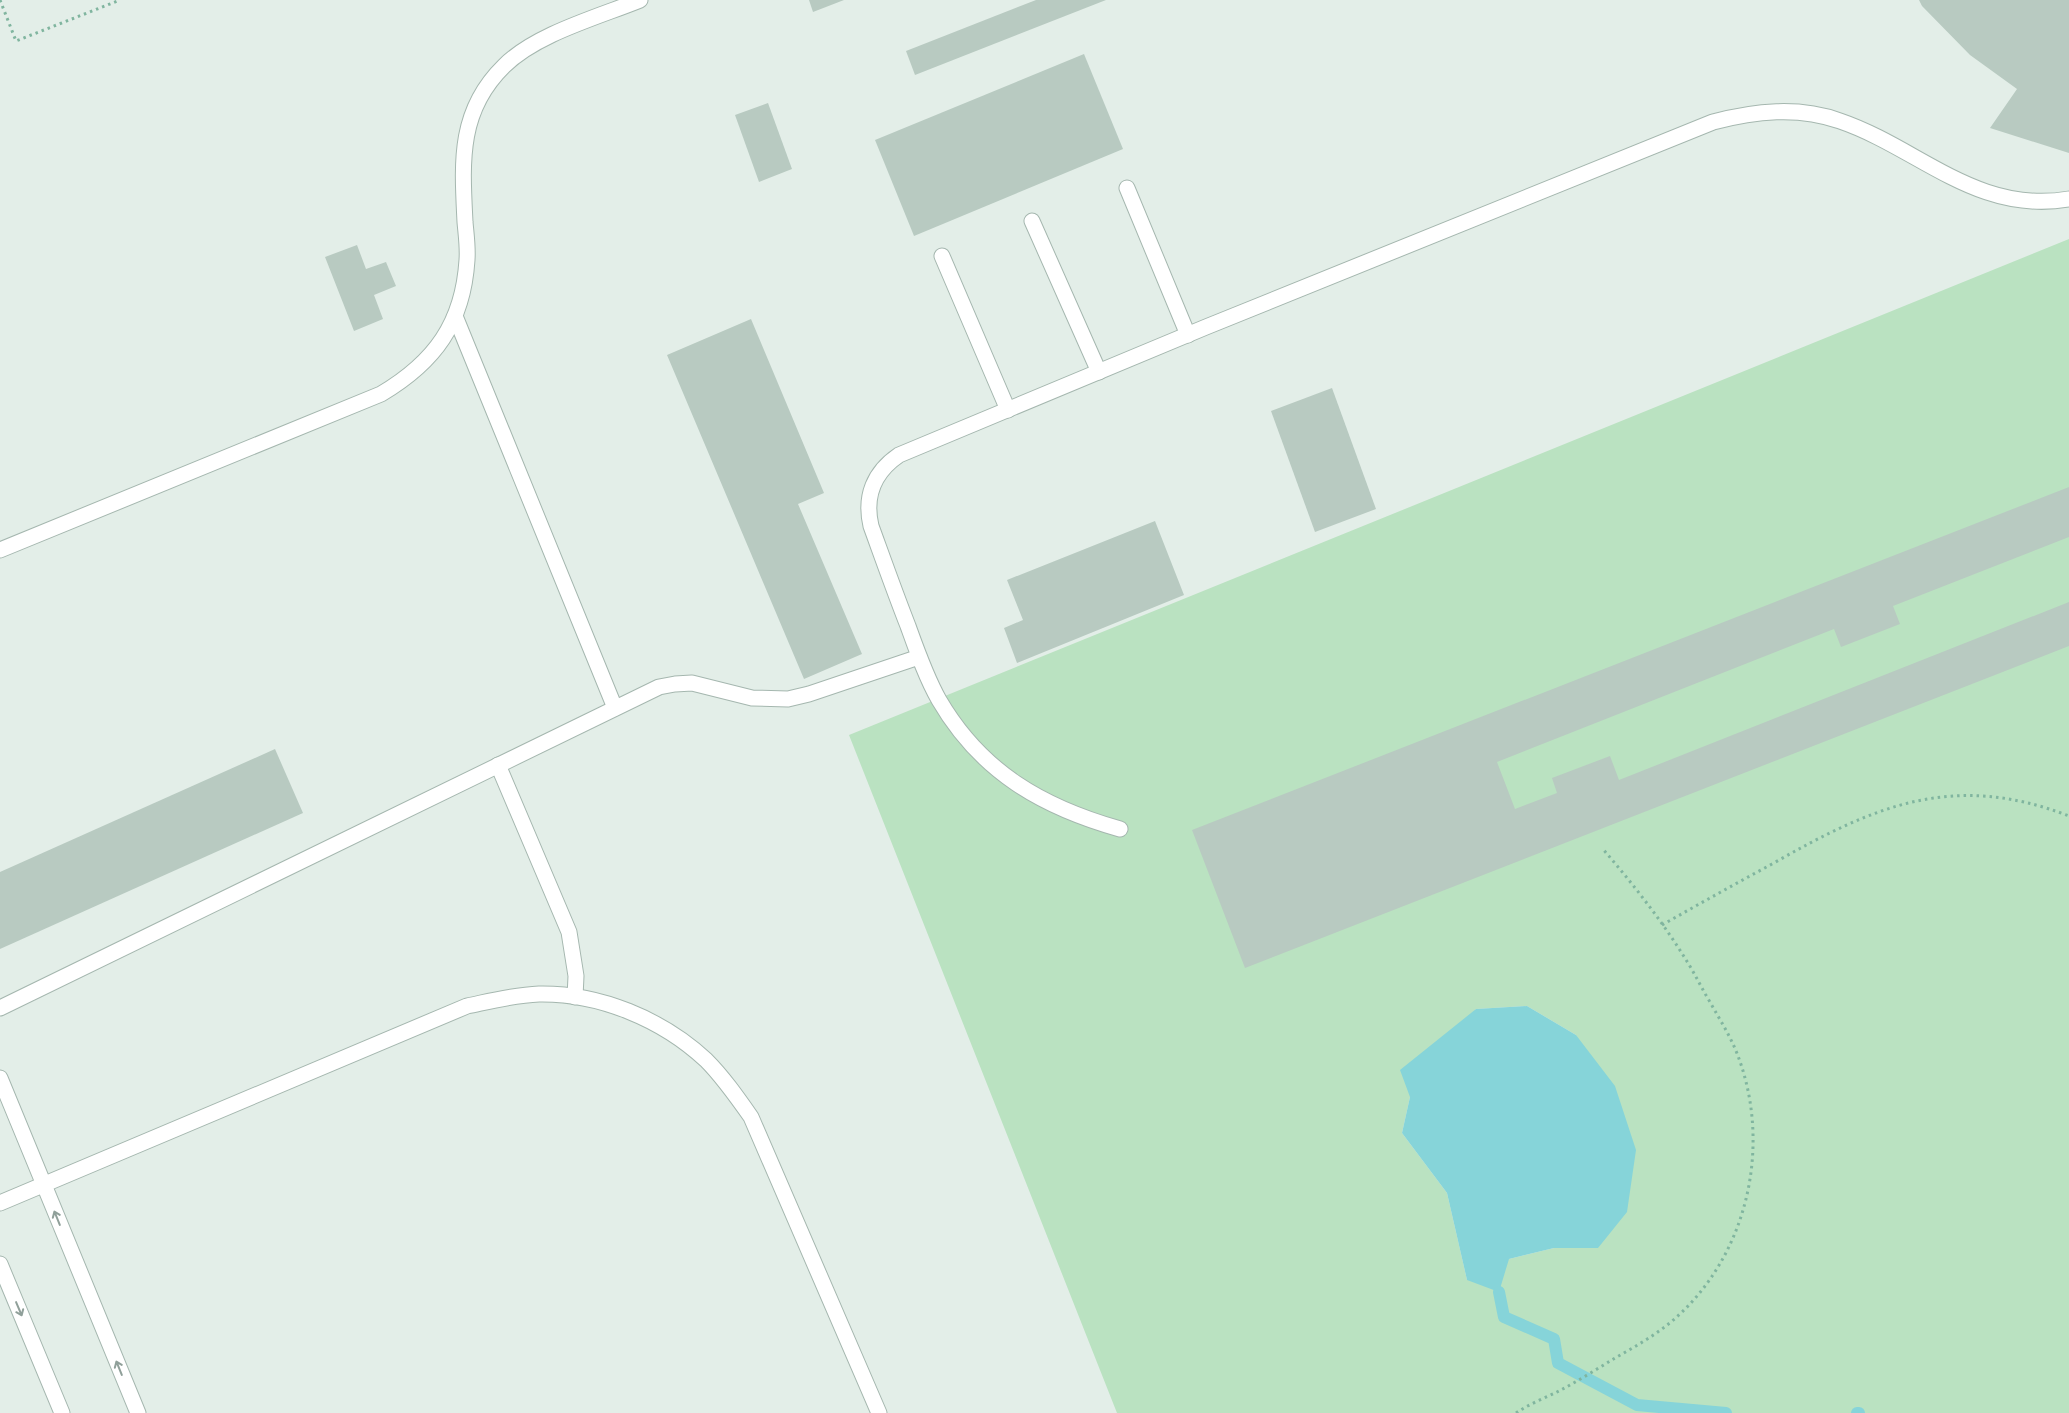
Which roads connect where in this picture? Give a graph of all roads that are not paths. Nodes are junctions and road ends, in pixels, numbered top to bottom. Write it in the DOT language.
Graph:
graph roads {
  1 [pos="640,0"];
  2 [pos="1127,188"];
  3 [pos="2069,199"];
  4 [pos="1032,221"];
  5 [pos="942,256"];
  6 [pos="455,316"];
  7 [pos="1188,335"];
  8 [pos="1099,372"];
  9 [pos="1008,410"];
  10 [pos="0,550"];
  11 [pos="919,657"];
  12 [pos="615,708"];
  13 [pos="498,765"];
  14 [pos="1120,829"];
  15 [pos="576,997"];
  16 [pos="0,1008"];
  17 [pos="0,1078"];
  18 [pos="44,1185"];
  19 [pos="0,1203"];
  20 [pos="0,1264"];
  21 [pos="62,1413"];
  22 [pos="138,1413"];
  23 [pos="879,1413"];
  1 -- 6 [label="lane"];
  2 -- 7 [label="lane"];
  3 -- 7 [label="lane"];
  4 -- 8 [label="lane"];
  5 -- 9 [label="lane"];
  6 -- 10 [label="lane"];
  6 -- 12 [label="lane"];
  7 -- 8 [label="lane"];
  8 -- 9 [label="lane"];
  9 -- 11 [label="lane"];
  11 -- 12 [label="lane"];
  11 -- 14 [label="lane"];
  12 -- 13 [label="lane"];
  13 -- 15 [label="lane"];
  13 -- 16 [label="lane"];
  15 -- 18 [label="lane"];
  15 -- 23 [label="lane"];
  17 -- 18 [label="lane"];
  18 -- 19 [label="lane"];
  22 -- 18 [label="lane, one-way"];
  20 -- 21 [label="lane, one-way"];
}
